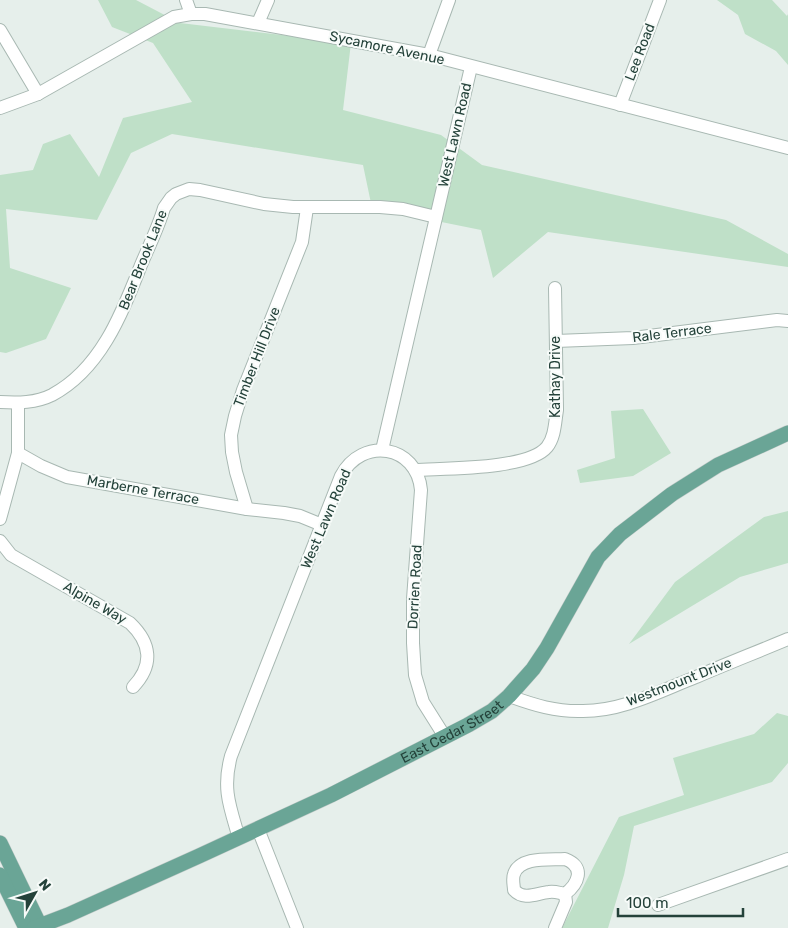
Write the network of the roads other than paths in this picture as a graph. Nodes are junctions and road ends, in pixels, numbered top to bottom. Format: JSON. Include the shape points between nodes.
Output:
{"nodes":[{"id":1,"x":186,"y":0,"type":"edge"},
{"id":2,"x":268,"y":0,"type":"edge"},
{"id":3,"x":449,"y":0,"type":"edge"},
{"id":4,"x":660,"y":0,"type":"edge"},
{"id":5,"x":191,"y":14,"type":"junction"},
{"id":6,"x":258,"y":23,"type":"junction"},
{"id":7,"x":0,"y":30,"type":"edge"},
{"id":8,"x":429,"y":55,"type":"junction"},
{"id":9,"x":471,"y":67,"type":"junction"},
{"id":10,"x":38,"y":94,"type":"junction"},
{"id":11,"x":620,"y":105,"type":"junction"},
{"id":12,"x":0,"y":108,"type":"edge"},
{"id":13,"x":788,"y":148,"type":"edge"},
{"id":14,"x":307,"y":208,"type":"junction"},
{"id":15,"x":436,"y":217,"type":"junction"},
{"id":16,"x":555,"y":288,"type":"dead end"},
{"id":17,"x":788,"y":321,"type":"edge"},
{"id":18,"x":556,"y":341,"type":"junction"},
{"id":19,"x":0,"y":402,"type":"edge"},
{"id":20,"x":18,"y":402,"type":"junction"},
{"id":21,"x":788,"y":433,"type":"edge"},
{"id":22,"x":382,"y":450,"type":"junction"},
{"id":23,"x":18,"y":453,"type":"junction"},
{"id":24,"x":415,"y":470,"type":"junction"},
{"id":25,"x":247,"y":509,"type":"junction"},
{"id":26,"x":0,"y":519,"type":"edge"},
{"id":27,"x":322,"y":525,"type":"junction"},
{"id":28,"x":0,"y":541,"type":"edge"},
{"id":29,"x":788,"y":639,"type":"edge"},
{"id":30,"x":133,"y":687,"type":"dead end"},
{"id":31,"x":509,"y":696,"type":"junction"},
{"id":32,"x":445,"y":737,"type":"junction"},
{"id":33,"x":258,"y":829,"type":"junction"},
{"id":34,"x":240,"y":838,"type":"junction"},
{"id":35,"x":0,"y":843,"type":"edge"},
{"id":36,"x":788,"y":859,"type":"edge"},
{"id":37,"x":0,"y":875,"type":"edge"},
{"id":38,"x":565,"y":894,"type":"junction"},
{"id":39,"x":658,"y":905,"type":"dead end"},
{"id":40,"x":36,"y":928,"type":"edge"},
{"id":41,"x":296,"y":928,"type":"edge"},
{"id":42,"x":555,"y":928,"type":"edge"}],
"edges":[{"from":1,"to":5,"type":"street"},
{"from":2,"to":6,"type":"street"},
{"from":3,"to":8,"type":"street"},
{"from":4,"to":11,"type":"street","name":"Lee Road"},
{"from":5,"to":6,"type":"street","name":"Sycamore Avenue"},
{"from":5,"to":10,"type":"street","name":"Sycamore Avenue","via":[[174,18]]},
{"from":6,"to":8,"type":"street","name":"Sycamore Avenue"},
{"from":7,"to":10,"type":"street"},
{"from":8,"to":9,"type":"street","name":"Sycamore Avenue"},
{"from":9,"to":11,"type":"street","name":"Sycamore Avenue"},
{"from":9,"to":15,"type":"street","name":"West Lawn Road"},
{"from":10,"to":12,"type":"street","name":"Sycamore Avenue"},
{"from":11,"to":13,"type":"street","name":"Sycamore Avenue"},
{"from":14,"to":15,"type":"street","name":"Bear Brook Lane","via":[[380,207]]},
{"from":14,"to":20,"type":"street","name":"Bear Brook Lane","via":[[264,204],[200,190],[189,189],[176,194],[164,208],[118,322],[96,356],[52,395],[37,401]]},
{"from":14,"to":25,"type":"street","name":"Timber Hill Drive","via":[[302,242],[234,416],[232,452]]},
{"from":15,"to":22,"type":"street","name":"West Lawn Road"},
{"from":16,"to":18,"type":"street","name":"Kathay Drive"},
{"from":17,"to":18,"type":"street","name":"Rale Terrace","via":[[633,338]]},
{"from":18,"to":24,"type":"street","name":"Kathay Drive","via":[[557,410],[547,447],[537,455],[504,465]]},
{"from":19,"to":20,"type":"street","name":"Bear Brook Lane"},
{"from":20,"to":23,"type":"street"},
{"from":21,"to":31,"type":"main road","name":"East Cedar Street","via":[[718,465],[672,494],[620,534],[598,557],[547,648]]},
{"from":22,"to":24,"type":"street","via":[[399,455]]},
{"from":22,"to":27,"type":"street","name":"West Lawn Road","via":[[365,453],[350,462]]},
{"from":23,"to":25,"type":"street","name":"Marberne Terrace","via":[[67,477]]},
{"from":23,"to":26,"type":"street"},
{"from":24,"to":32,"type":"street","name":"Dorrien Road","via":[[421,490],[413,599],[415,676],[423,702]]},
{"from":25,"to":27,"type":"street","name":"Marberne Terrace","via":[[284,513]]},
{"from":27,"to":34,"type":"street","name":"West Lawn Road","via":[[226,773],[228,802]]},
{"from":28,"to":30,"type":"street","name":"Alpine Way","via":[[12,555],[130,622],[139,631],[148,652],[147,664],[142,678]]},
{"from":29,"to":31,"type":"street","name":"Westmount Drive","via":[[641,700],[609,708],[558,710]]},
{"from":31,"to":32,"type":"main road","name":"East Cedar Street","via":[[492,711]]},
{"from":32,"to":33,"type":"main road","name":"East Cedar Street"},
{"from":33,"to":34,"type":"main road","name":"East Cedar Street"},
{"from":33,"to":41,"type":"street"},
{"from":34,"to":40,"type":"main road","name":"East Cedar Street"},
{"from":35,"to":40,"type":"main road"},
{"from":36,"to":39,"type":"street"},
{"from":37,"to":40,"type":"main road"},
{"from":38,"to":38,"type":"street","via":[[578,879],[578,871],[571,861],[529,862],[514,874],[514,890],[519,895]]},
{"from":38,"to":42,"type":"street","via":[[566,902]]}]}
